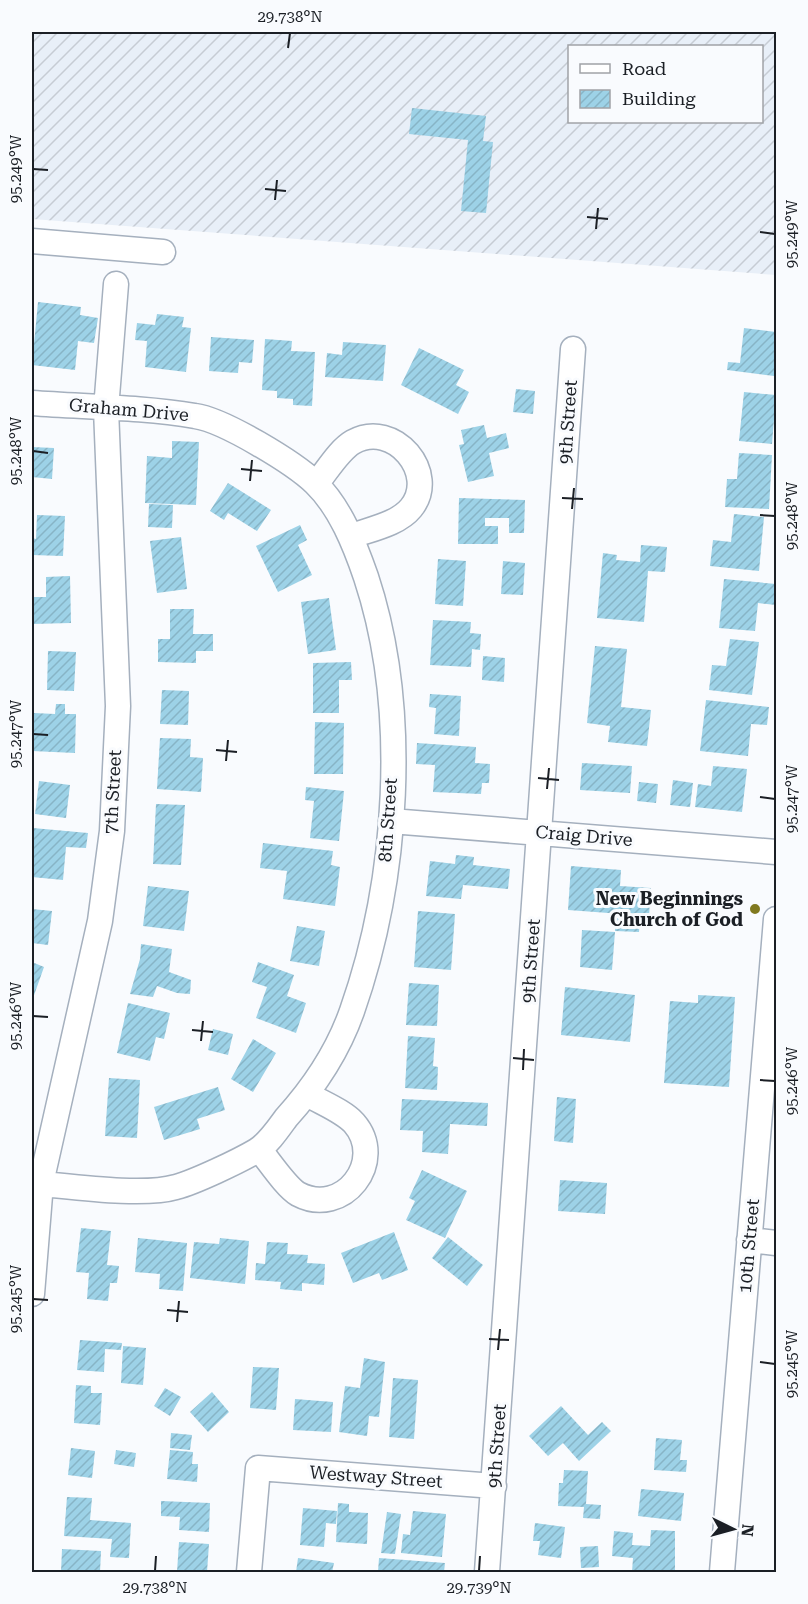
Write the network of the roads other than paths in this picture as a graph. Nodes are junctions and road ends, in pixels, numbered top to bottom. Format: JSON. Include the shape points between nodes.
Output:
{"nodes":[{"id":1,"x":32,"y":240,"type":"edge"},
{"id":2,"x":163,"y":252,"type":"dead end"},
{"id":3,"x":116,"y":284,"type":"dead end"},
{"id":4,"x":573,"y":349,"type":"dead end"},
{"id":5,"x":32,"y":403,"type":"edge"},
{"id":6,"x":106,"y":409,"type":"junction"},
{"id":7,"x":316,"y":484,"type":"junction"},
{"id":8,"x":352,"y":536,"type":"junction"},
{"id":9,"x":391,"y":821,"type":"junction"},
{"id":10,"x":540,"y":833,"type":"junction"},
{"id":11,"x":777,"y":852,"type":"edge"},
{"id":12,"x":777,"y":919,"type":"edge"},
{"id":13,"x":308,"y":1094,"type":"junction"},
{"id":14,"x":259,"y":1149,"type":"junction"},
{"id":15,"x":36,"y":1183,"type":"edge"},
{"id":16,"x":750,"y":1240,"type":"junction"},
{"id":17,"x":777,"y":1243,"type":"edge"},
{"id":18,"x":32,"y":1294,"type":"edge"},
{"id":19,"x":494,"y":1486,"type":"junction"},
{"id":20,"x":249,"y":1572,"type":"edge"},
{"id":21,"x":487,"y":1572,"type":"edge"},
{"id":22,"x":722,"y":1572,"type":"edge"}],
"edges":[{"from":1,"to":2,"type":"street"},
{"from":3,"to":6,"type":"street","name":"7th Street"},
{"from":4,"to":10,"type":"street","name":"9th Street"},
{"from":5,"to":6,"type":"street","name":"Graham Drive"},
{"from":6,"to":7,"type":"street","name":"Graham Drive","via":[[198,416],[251,438]]},
{"from":6,"to":15,"type":"street","name":"7th Street","via":[[117,683],[112,831],[100,921]]},
{"from":7,"to":8,"type":"street","name":"8th Street"},
{"from":7,"to":8,"type":"street","via":[[351,443],[367,436],[385,436],[411,457],[418,473],[418,492],[412,507],[399,518]]},
{"from":8,"to":9,"type":"street","name":"8th Street","via":[[374,600],[388,670]]},
{"from":9,"to":10,"type":"street","name":"Craig Drive"},
{"from":9,"to":13,"type":"street","name":"8th Street","via":[[382,892],[351,1014]]},
{"from":10,"to":11,"type":"street","name":"Craig Drive"},
{"from":10,"to":19,"type":"street","name":"9th Street"},
{"from":12,"to":16,"type":"street","name":"10th Street"},
{"from":13,"to":14,"type":"street","name":"8th Street"},
{"from":13,"to":14,"type":"street","via":[[353,1122],[363,1137],[366,1159],[361,1176],[349,1190],[331,1199],[312,1199],[297,1193]]},
{"from":14,"to":15,"type":"street","via":[[175,1188],[129,1190]]},
{"from":15,"to":18,"type":"street","name":"7th Street"},
{"from":16,"to":17,"type":"street"},
{"from":16,"to":22,"type":"street","name":"10th Street"},
{"from":19,"to":20,"type":"street","name":"Westway Street","via":[[258,1468]]},
{"from":19,"to":21,"type":"street","name":"9th Street"}]}
